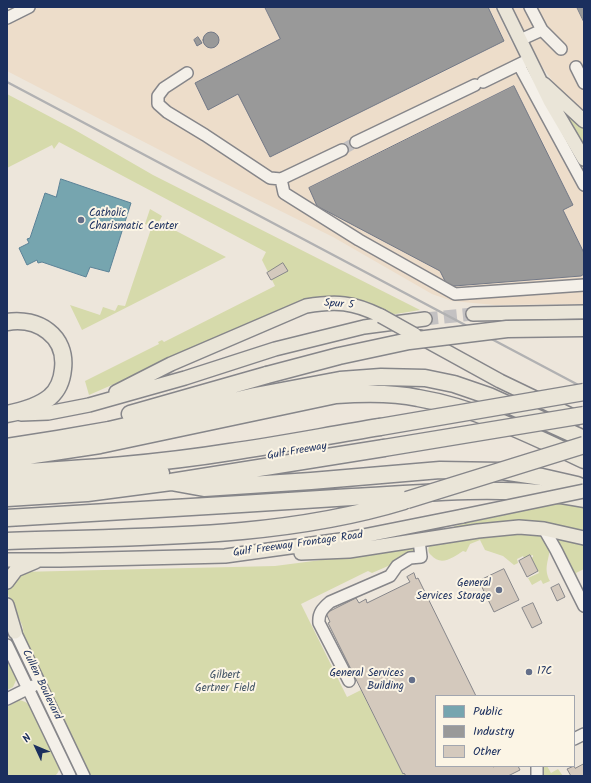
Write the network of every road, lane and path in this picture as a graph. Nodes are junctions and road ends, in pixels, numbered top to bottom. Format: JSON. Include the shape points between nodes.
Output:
{"nodes":[{"id":1,"x":29,"y":7,"type":"edge"},
{"id":2,"x":504,"y":7,"type":"edge"},
{"id":3,"x":530,"y":7,"type":"edge"},
{"id":4,"x":7,"y":18,"type":"edge"},
{"id":5,"x":542,"y":30,"type":"junction"},
{"id":6,"x":520,"y":40,"type":"junction"},
{"id":7,"x":561,"y":49,"type":"dead end"},
{"id":8,"x":524,"y":62,"type":"junction"},
{"id":9,"x":576,"y":67,"type":"dead end"},
{"id":10,"x":187,"y":73,"type":"dead end"},
{"id":11,"x":541,"y":82,"type":"junction"},
{"id":12,"x":584,"y":83,"type":"edge"},
{"id":13,"x":584,"y":121,"type":"edge"},
{"id":14,"x":356,"y":142,"type":"tunnel mouth"},
{"id":15,"x":342,"y":150,"type":"tunnel mouth"},
{"id":16,"x":584,"y":158,"type":"edge"},
{"id":17,"x":281,"y":179,"type":"junction"},
{"id":18,"x":584,"y":185,"type":"edge"},
{"id":19,"x":584,"y":285,"type":"edge"},
{"id":20,"x":584,"y":312,"type":"edge"},
{"id":21,"x":472,"y":314,"type":"tunnel mouth"},
{"id":22,"x":425,"y":319,"type":"tunnel mouth"},
{"id":23,"x":7,"y":322,"type":"edge"},
{"id":24,"x":584,"y":328,"type":"edge"},
{"id":25,"x":584,"y":392,"type":"edge"},
{"id":26,"x":584,"y":402,"type":"edge"},
{"id":27,"x":89,"y":405,"type":"junction"},
{"id":28,"x":7,"y":415,"type":"edge"},
{"id":29,"x":584,"y":415,"type":"edge"},
{"id":30,"x":584,"y":422,"type":"edge"},
{"id":31,"x":57,"y":435,"type":"junction"},
{"id":32,"x":381,"y":438,"type":"junction"},
{"id":33,"x":7,"y":439,"type":"edge"},
{"id":34,"x":584,"y":440,"type":"edge"},
{"id":35,"x":584,"y":445,"type":"edge"},
{"id":36,"x":7,"y":447,"type":"edge"},
{"id":37,"x":7,"y":459,"type":"edge"},
{"id":38,"x":584,"y":460,"type":"edge"},
{"id":39,"x":7,"y":473,"type":"edge"},
{"id":40,"x":79,"y":481,"type":"junction"},
{"id":41,"x":171,"y":482,"type":"junction"},
{"id":42,"x":7,"y":485,"type":"edge"},
{"id":43,"x":584,"y":489,"type":"edge"},
{"id":44,"x":7,"y":498,"type":"edge"},
{"id":45,"x":584,"y":499,"type":"edge"},
{"id":46,"x":7,"y":518,"type":"edge"},
{"id":47,"x":544,"y":529,"type":"junction"},
{"id":48,"x":584,"y":538,"type":"edge"},
{"id":49,"x":419,"y":540,"type":"junction"},
{"id":50,"x":7,"y":541,"type":"edge"},
{"id":51,"x":7,"y":551,"type":"edge"},
{"id":52,"x":225,"y":556,"type":"junction"},
{"id":53,"x":13,"y":560,"type":"edge"},
{"id":54,"x":42,"y":560,"type":"junction"},
{"id":55,"x":7,"y":582,"type":"edge"},
{"id":56,"x":7,"y":605,"type":"edge"},
{"id":57,"x":584,"y":606,"type":"edge"},
{"id":58,"x":7,"y":615,"type":"edge"},
{"id":59,"x":15,"y":632,"type":"junction"},
{"id":60,"x":7,"y":645,"type":"edge"},
{"id":61,"x":349,"y":681,"type":"dead end"},
{"id":62,"x":40,"y":682,"type":"junction"},
{"id":63,"x":28,"y":688,"type":"junction"},
{"id":64,"x":7,"y":699,"type":"edge"},
{"id":65,"x":584,"y":734,"type":"edge"},
{"id":66,"x":575,"y":738,"type":"edge"},
{"id":67,"x":83,"y":773,"type":"edge"},
{"id":68,"x":68,"y":776,"type":"edge"}],
"edges":[{"from":1,"to":4,"type":"street"},
{"from":2,"to":6,"type":"main road"},
{"from":3,"to":5,"type":"street"},
{"from":5,"to":6,"type":"street"},
{"from":5,"to":7,"type":"street"},
{"from":6,"to":8,"type":"main road"},
{"from":8,"to":11,"type":"main road"},
{"from":8,"to":14,"type":"street"},
{"from":8,"to":18,"type":"street"},
{"from":9,"to":12,"type":"street"},
{"from":10,"to":17,"type":"street","via":[[164,88],[158,96],[158,104],[270,178]]},
{"from":11,"to":13,"type":"main road"},
{"from":11,"to":16,"type":"main road"},
{"from":15,"to":17,"type":"street"},
{"from":17,"to":19,"type":"street","via":[[284,193],[359,240],[455,294]]},
{"from":20,"to":21,"type":"main road"},
{"from":22,"to":27,"type":"main road","via":[[364,327],[275,349]]},
{"from":23,"to":28,"type":"highway","via":[[18,320],[35,324],[52,334],[61,346],[64,360],[62,377],[50,396],[36,405]]},
{"from":24,"to":31,"type":"highway","bridge":true,"via":[[507,329],[409,340],[267,375]]},
{"from":25,"to":32,"type":"highway","name":"Gulf Freeway","bridge":true},
{"from":26,"to":32,"type":"highway","name":"Gulf Freeway"},
{"from":27,"to":28,"type":"main road"},
{"from":27,"to":30,"type":"main road","name":"Spur 5","bridge":true,"via":[[172,364],[306,306],[328,302],[364,308],[500,381]]},
{"from":29,"to":32,"type":"highway","name":"Gulf Freeway","bridge":true},
{"from":31,"to":33,"type":"highway"},
{"from":31,"to":34,"type":"highway","via":[[109,430],[255,396],[340,380],[381,377],[425,378],[454,384],[489,396]]},
{"from":31,"to":36,"type":"highway"},
{"from":32,"to":40,"type":"highway","name":"Gulf Freeway","via":[[230,453]]},
{"from":32,"to":41,"type":"highway","name":"Gulf Freeway"},
{"from":35,"to":50,"type":"highway","bridge":true,"via":[[390,505],[283,527],[174,536]]},
{"from":37,"to":38,"type":"highway","via":[[72,450],[336,395],[374,393],[418,397],[464,409],[517,428]]},
{"from":39,"to":40,"type":"highway","name":"Gulf Freeway"},
{"from":40,"to":41,"type":"highway","name":"Gulf Freeway"},
{"from":40,"to":42,"type":"highway","name":"Gulf Freeway"},
{"from":40,"to":44,"type":"highway","name":"Gulf Freeway"},
{"from":41,"to":43,"type":"highway","via":[[204,488],[311,482],[440,470],[502,471],[542,477]]},
{"from":43,"to":52,"type":"main road","name":"Gulf Freeway Frontage Road","bridge":true,"via":[[348,539]]},
{"from":45,"to":46,"type":"highway","via":[[533,492],[482,491]]},
{"from":47,"to":48,"type":"main road"},
{"from":47,"to":49,"type":"main road","via":[[519,527],[478,530]]},
{"from":47,"to":57,"type":"street"},
{"from":49,"to":52,"type":"main road","via":[[349,551]]},
{"from":49,"to":61,"type":"street","via":[[421,557],[410,558],[397,566],[390,576],[330,602],[320,613],[319,623]]},
{"from":51,"to":53,"type":"main road"},
{"from":52,"to":54,"type":"main road","name":"Gulf Freeway Frontage Road"},
{"from":53,"to":54,"type":"main road","name":"Gulf Freeway Frontage Road"},
{"from":54,"to":55,"type":"main road","via":[[16,570]]},
{"from":56,"to":59,"type":"main road"},
{"from":58,"to":59,"type":"street","name":"Cullen Boulevard"},
{"from":59,"to":62,"type":"street","name":"Cullen Boulevard"},
{"from":60,"to":63,"type":"street","name":"Cullen Boulevard"},
{"from":62,"to":63,"type":"street"},
{"from":62,"to":67,"type":"street","name":"Cullen Boulevard"},
{"from":63,"to":64,"type":"street"},
{"from":63,"to":68,"type":"street","name":"Cullen Boulevard"},
{"from":65,"to":66,"type":"street"},
{"from":67,"to":68,"type":"street"}]}
